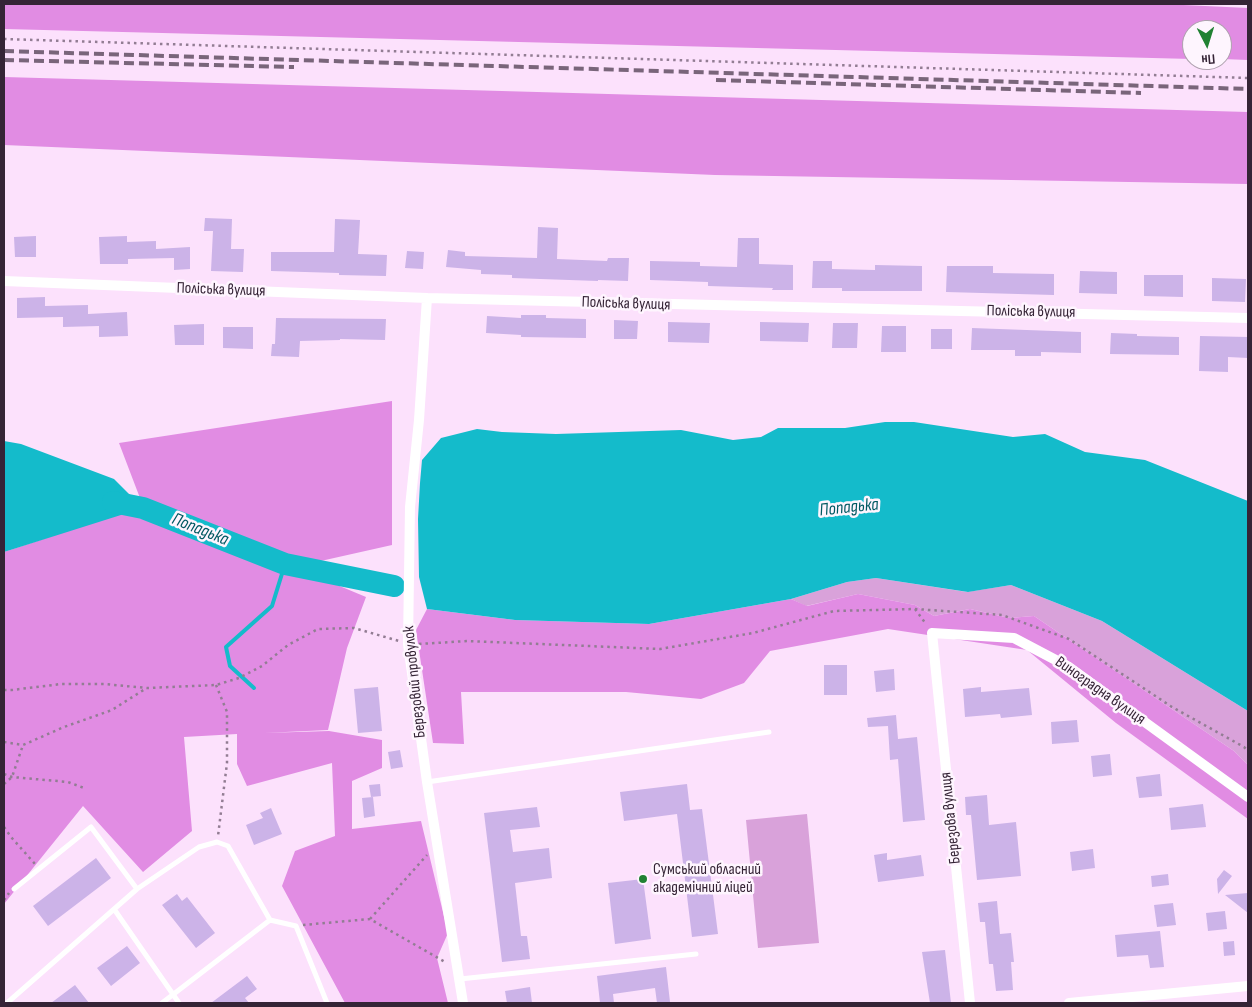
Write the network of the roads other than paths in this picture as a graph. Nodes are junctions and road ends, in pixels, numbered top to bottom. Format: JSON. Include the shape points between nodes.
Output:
{"nodes":[{"id":1,"x":4,"y":281,"type":"edge"},
{"id":2,"x":426,"y":298,"type":"junction"},
{"id":3,"x":1248,"y":318,"type":"edge"},
{"id":4,"x":932,"y":634,"type":"joint"},
{"id":5,"x":768,"y":732,"type":"dead end"},
{"id":6,"x":427,"y":782,"type":"junction"},
{"id":7,"x":1248,"y":798,"type":"edge"},
{"id":8,"x":14,"y":888,"type":"dead end"},
{"id":9,"x":137,"y":889,"type":"junction"},
{"id":10,"x":114,"y":909,"type":"junction"},
{"id":11,"x":270,"y":920,"type":"junction"},
{"id":12,"x":696,"y":954,"type":"dead end"},
{"id":13,"x":459,"y":974,"type":"junction"},
{"id":14,"x":1248,"y":986,"type":"edge"},
{"id":15,"x":172,"y":995,"type":"junction"},
{"id":16,"x":7,"y":1003,"type":"edge"},
{"id":17,"x":162,"y":1003,"type":"edge"},
{"id":18,"x":179,"y":1003,"type":"edge"},
{"id":19,"x":327,"y":1003,"type":"edge"},
{"id":20,"x":463,"y":1003,"type":"edge"},
{"id":21,"x":970,"y":1003,"type":"edge"},
{"id":22,"x":1068,"y":1003,"type":"edge"}],
"edges":[{"from":1,"to":2,"type":"street","name":"Поліська вулиця"},
{"from":2,"to":3,"type":"street","name":"Поліська вулиця"},
{"from":2,"to":6,"type":"street","name":"Березовий провулок","via":[[410,507],[408,644]]},
{"from":4,"to":7,"type":"street","name":"Виноградна вулиця","via":[[1014,638],[1022,642],[1069,667]]},
{"from":4,"to":21,"type":"street","name":"Березова вулиця"},
{"from":5,"to":6,"type":"lane"},
{"from":6,"to":13,"type":"street","name":"Березовий провулок"},
{"from":8,"to":9,"type":"lane","via":[[91,827]]},
{"from":9,"to":10,"type":"lane"},
{"from":9,"to":11,"type":"lane","via":[[199,847],[217,842],[228,846]]},
{"from":10,"to":15,"type":"lane"},
{"from":10,"to":16,"type":"lane"},
{"from":11,"to":15,"type":"lane"},
{"from":11,"to":19,"type":"lane","via":[[296,926]]},
{"from":12,"to":13,"type":"lane"},
{"from":13,"to":20,"type":"street","name":"Березовий провулок"},
{"from":14,"to":22,"type":"street"},
{"from":15,"to":17,"type":"lane"},
{"from":15,"to":18,"type":"lane"}]}
